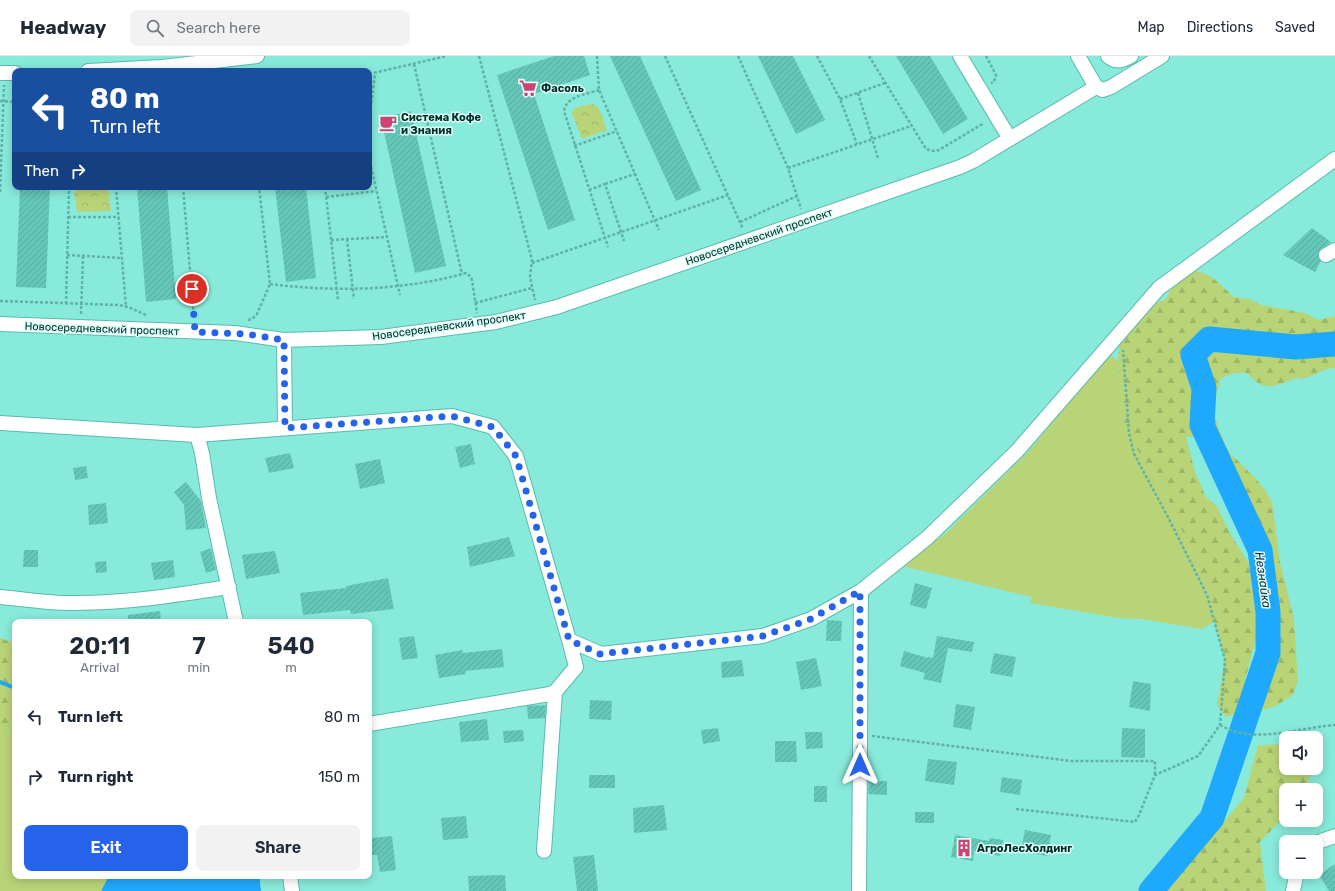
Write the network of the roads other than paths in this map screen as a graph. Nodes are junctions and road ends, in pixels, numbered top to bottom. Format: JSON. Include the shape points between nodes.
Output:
{"nodes":[{"id":1,"x":257,"y":56,"type":"edge"},
{"id":2,"x":960,"y":56,"type":"edge"},
{"id":3,"x":1078,"y":56,"type":"edge"},
{"id":4,"x":1108,"y":56,"type":"edge"},
{"id":5,"x":1131,"y":56,"type":"edge"},
{"id":6,"x":1162,"y":56,"type":"edge"},
{"id":7,"x":222,"y":58,"type":"edge"},
{"id":8,"x":144,"y":68,"type":"edge"},
{"id":9,"x":12,"y":72,"type":"edge"},
{"id":10,"x":0,"y":73,"type":"edge"},
{"id":11,"x":1096,"y":86,"type":"junction"},
{"id":12,"x":1010,"y":139,"type":"junction"},
{"id":13,"x":1335,"y":159,"type":"edge"},
{"id":14,"x":0,"y":324,"type":"edge"},
{"id":15,"x":284,"y":340,"type":"junction"},
{"id":16,"x":0,"y":423,"type":"edge"},
{"id":17,"x":285,"y":428,"type":"junction"},
{"id":18,"x":197,"y":435,"type":"junction"},
{"id":19,"x":229,"y":586,"type":"junction"},
{"id":20,"x":860,"y":591,"type":"junction"},
{"id":21,"x":0,"y":597,"type":"edge"},
{"id":22,"x":235,"y":619,"type":"edge"},
{"id":23,"x":569,"y":640,"type":"junction"},
{"id":24,"x":554,"y":692,"type":"junction"},
{"id":25,"x":372,"y":723,"type":"edge"},
{"id":26,"x":1335,"y":836,"type":"edge"},
{"id":27,"x":1323,"y":840,"type":"edge"},
{"id":28,"x":544,"y":851,"type":"dead end"},
{"id":29,"x":290,"y":879,"type":"edge"},
{"id":30,"x":1296,"y":879,"type":"edge"},
{"id":31,"x":292,"y":891,"type":"edge"},
{"id":32,"x":859,"y":891,"type":"edge"},
{"id":33,"x":1293,"y":891,"type":"edge"}],
"edges":[{"from":1,"to":7,"type":"street"},
{"from":2,"to":12,"type":"street"},
{"from":3,"to":11,"type":"street"},
{"from":4,"to":5,"type":"street","via":[[1117,61]]},
{"from":6,"to":11,"type":"street","via":[[1106,89]]},
{"from":7,"to":8,"type":"street"},
{"from":9,"to":10,"type":"street"},
{"from":11,"to":12,"type":"street","name":"Новосередневский проспект"},
{"from":12,"to":15,"type":"street","name":"Новосередневский проспект","via":[[950,171],[564,305],[478,324],[381,337]]},
{"from":13,"to":20,"type":"street","via":[[1159,288],[1017,451],[927,538]]},
{"from":14,"to":15,"type":"street","name":"Новосередневский проспект","via":[[247,334]]},
{"from":15,"to":17,"type":"street"},
{"from":16,"to":18,"type":"street"},
{"from":17,"to":18,"type":"street"},
{"from":17,"to":23,"type":"street","via":[[452,416],[493,427],[516,456]]},
{"from":18,"to":19,"type":"street"},
{"from":19,"to":21,"type":"street","via":[[167,597],[108,602],[75,603]]},
{"from":19,"to":22,"type":"street"},
{"from":20,"to":23,"type":"street","via":[[811,619],[763,636],[600,654]]},
{"from":20,"to":32,"type":"street"},
{"from":23,"to":24,"type":"street","via":[[576,667]]},
{"from":24,"to":25,"type":"street"},
{"from":24,"to":28,"type":"street"},
{"from":26,"to":27,"type":"street"},
{"from":29,"to":31,"type":"street"},
{"from":30,"to":33,"type":"street"}]}
